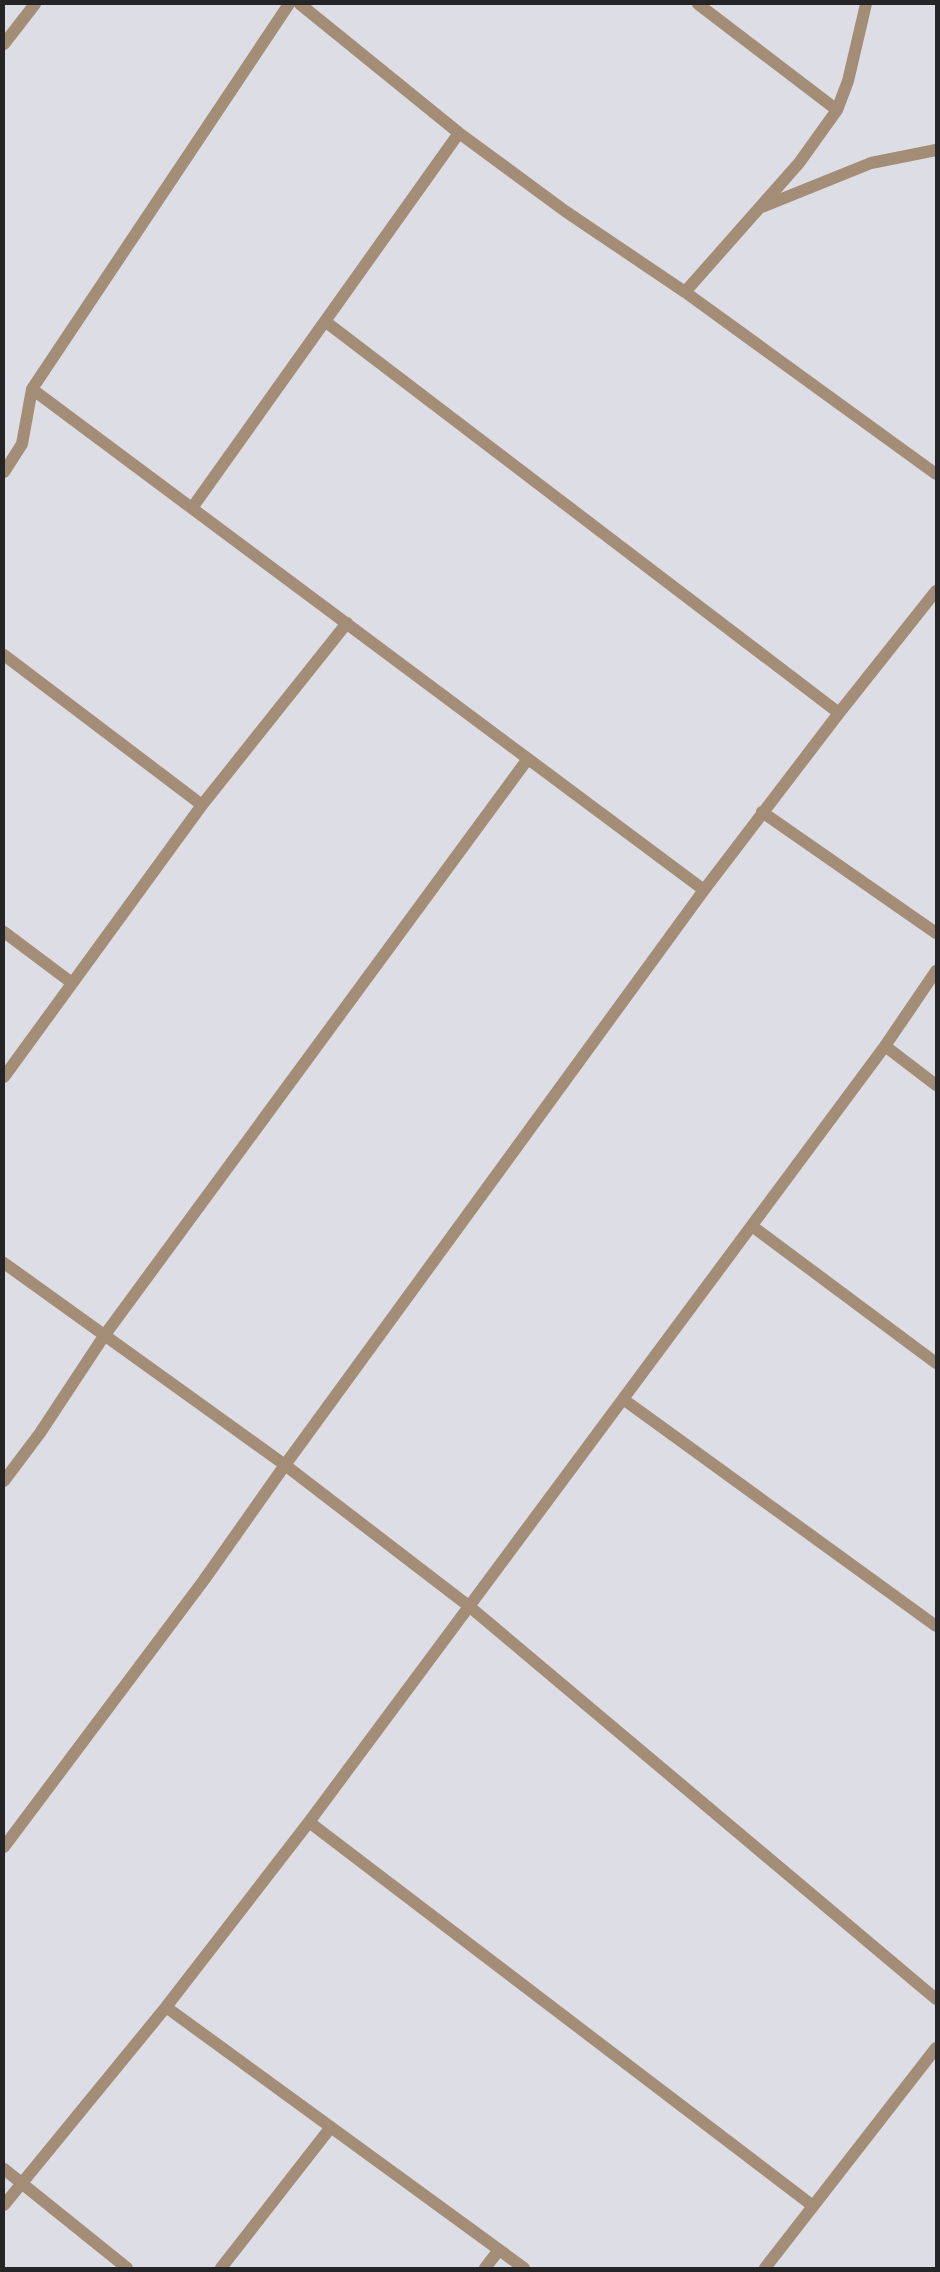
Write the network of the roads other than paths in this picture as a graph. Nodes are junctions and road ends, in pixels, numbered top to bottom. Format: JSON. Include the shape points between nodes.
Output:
{"nodes":[{"id":1,"x":34,"y":4,"type":"edge"},
{"id":2,"x":289,"y":4,"type":"edge"},
{"id":3,"x":300,"y":4,"type":"edge"},
{"id":4,"x":698,"y":4,"type":"edge"},
{"id":5,"x":866,"y":4,"type":"edge"},
{"id":6,"x":4,"y":44,"type":"edge"},
{"id":7,"x":837,"y":110,"type":"junction"},
{"id":8,"x":460,"y":133,"type":"junction"},
{"id":9,"x":936,"y":150,"type":"edge"},
{"id":10,"x":760,"y":208,"type":"junction"},
{"id":11,"x":684,"y":292,"type":"junction"},
{"id":12,"x":326,"y":322,"type":"junction"},
{"id":13,"x":32,"y":389,"type":"junction"},
{"id":14,"x":4,"y":472,"type":"edge"},
{"id":15,"x":936,"y":474,"type":"edge"},
{"id":16,"x":192,"y":508,"type":"junction"},
{"id":17,"x":936,"y":591,"type":"edge"},
{"id":18,"x":347,"y":623,"type":"junction"},
{"id":19,"x":4,"y":655,"type":"edge"},
{"id":20,"x":839,"y":713,"type":"junction"},
{"id":21,"x":526,"y":760,"type":"junction"},
{"id":22,"x":202,"y":805,"type":"junction"},
{"id":23,"x":762,"y":812,"type":"junction"},
{"id":24,"x":704,"y":890,"type":"junction"},
{"id":25,"x":4,"y":932,"type":"edge"},
{"id":26,"x":936,"y":933,"type":"edge"},
{"id":27,"x":936,"y":971,"type":"edge"},
{"id":28,"x":72,"y":984,"type":"junction"},
{"id":29,"x":885,"y":1046,"type":"junction"},
{"id":30,"x":4,"y":1077,"type":"edge"},
{"id":31,"x":936,"y":1085,"type":"edge"},
{"id":32,"x":752,"y":1226,"type":"junction"},
{"id":33,"x":4,"y":1263,"type":"edge"},
{"id":34,"x":104,"y":1336,"type":"junction"},
{"id":35,"x":936,"y":1363,"type":"edge"},
{"id":36,"x":624,"y":1400,"type":"junction"},
{"id":37,"x":285,"y":1465,"type":"junction"},
{"id":38,"x":4,"y":1481,"type":"edge"},
{"id":39,"x":470,"y":1606,"type":"junction"},
{"id":40,"x":936,"y":1626,"type":"edge"},
{"id":41,"x":309,"y":1822,"type":"junction"},
{"id":42,"x":4,"y":1848,"type":"edge"},
{"id":43,"x":936,"y":1999,"type":"edge"},
{"id":44,"x":166,"y":2006,"type":"junction"},
{"id":45,"x":936,"y":2048,"type":"edge"},
{"id":46,"x":331,"y":2127,"type":"junction"},
{"id":47,"x":4,"y":2169,"type":"edge"},
{"id":48,"x":21,"y":2182,"type":"junction"},
{"id":49,"x":4,"y":2205,"type":"edge"},
{"id":50,"x":813,"y":2206,"type":"junction"},
{"id":51,"x":499,"y":2250,"type":"junction"},
{"id":52,"x":127,"y":2268,"type":"edge"},
{"id":53,"x":221,"y":2268,"type":"edge"},
{"id":54,"x":485,"y":2268,"type":"edge"},
{"id":55,"x":524,"y":2268,"type":"edge"},
{"id":56,"x":765,"y":2268,"type":"edge"}],
"edges":[{"from":1,"to":6,"type":"street"},
{"from":2,"to":13,"type":"street"},
{"from":3,"to":8,"type":"street"},
{"from":4,"to":7,"type":"street"},
{"from":5,"to":7,"type":"street","via":[[848,81]]},
{"from":7,"to":10,"type":"street"},
{"from":8,"to":11,"type":"street","via":[[565,211]]},
{"from":8,"to":12,"type":"street"},
{"from":9,"to":10,"type":"street","via":[[871,163]]},
{"from":10,"to":11,"type":"street"},
{"from":11,"to":15,"type":"street"},
{"from":12,"to":16,"type":"street"},
{"from":12,"to":20,"type":"street"},
{"from":13,"to":14,"type":"street","via":[[22,444]]},
{"from":13,"to":16,"type":"street"},
{"from":16,"to":18,"type":"street"},
{"from":17,"to":20,"type":"street"},
{"from":18,"to":21,"type":"street"},
{"from":18,"to":22,"type":"street"},
{"from":19,"to":22,"type":"street"},
{"from":20,"to":23,"type":"street"},
{"from":21,"to":24,"type":"street"},
{"from":21,"to":34,"type":"street"},
{"from":22,"to":28,"type":"street"},
{"from":23,"to":24,"type":"street"},
{"from":23,"to":26,"type":"street"},
{"from":24,"to":37,"type":"street"},
{"from":25,"to":28,"type":"street"},
{"from":27,"to":29,"type":"street"},
{"from":28,"to":30,"type":"street"},
{"from":29,"to":31,"type":"street"},
{"from":29,"to":32,"type":"street"},
{"from":32,"to":35,"type":"street"},
{"from":32,"to":36,"type":"street"},
{"from":33,"to":34,"type":"street"},
{"from":34,"to":37,"type":"street"},
{"from":34,"to":38,"type":"street"},
{"from":36,"to":39,"type":"street"},
{"from":36,"to":40,"type":"street"},
{"from":37,"to":39,"type":"street"},
{"from":37,"to":42,"type":"street","via":[[204,1580]]},
{"from":39,"to":41,"type":"street"},
{"from":39,"to":43,"type":"street"},
{"from":41,"to":44,"type":"street"},
{"from":41,"to":50,"type":"street"},
{"from":44,"to":46,"type":"street"},
{"from":44,"to":48,"type":"street"},
{"from":45,"to":50,"type":"street"},
{"from":46,"to":51,"type":"street"},
{"from":46,"to":53,"type":"street"},
{"from":47,"to":48,"type":"street"},
{"from":48,"to":49,"type":"street"},
{"from":48,"to":52,"type":"street"},
{"from":50,"to":56,"type":"street"},
{"from":51,"to":54,"type":"street"},
{"from":51,"to":55,"type":"street"}]}
